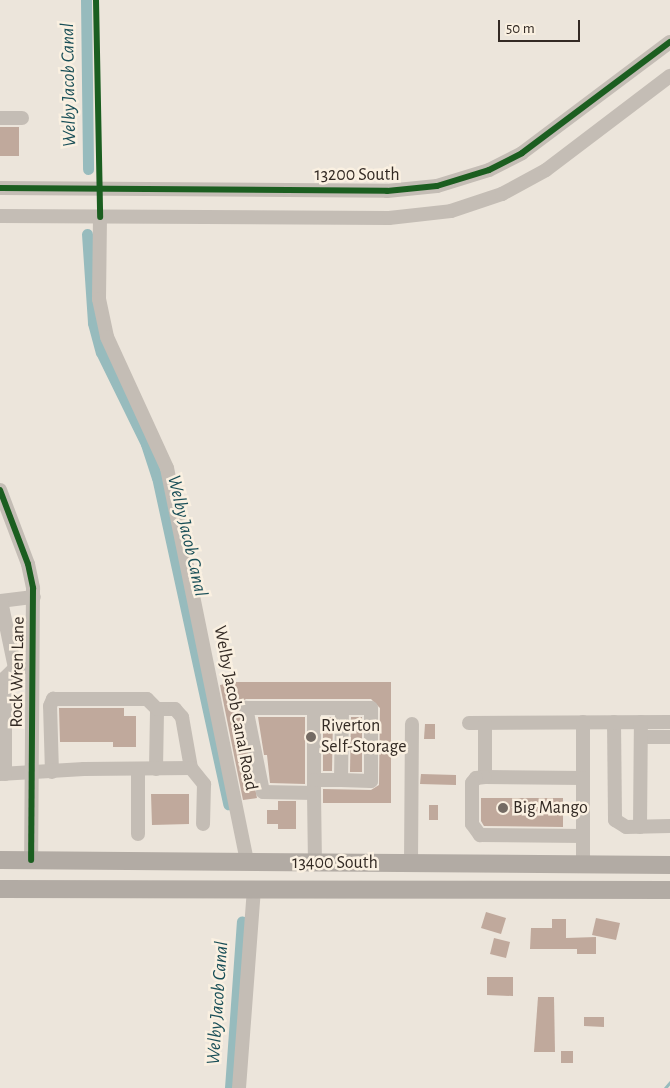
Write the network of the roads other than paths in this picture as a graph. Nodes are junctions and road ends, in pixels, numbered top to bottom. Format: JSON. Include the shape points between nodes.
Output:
{"nodes":[{"id":1,"x":670,"y":42,"type":"edge"},
{"id":2,"x":670,"y":76,"type":"edge"},
{"id":3,"x":0,"y":118,"type":"edge"},
{"id":4,"x":22,"y":118,"type":"dead end"},
{"id":5,"x":0,"y":188,"type":"edge"},
{"id":6,"x":0,"y":216,"type":"edge"},
{"id":7,"x":100,"y":217,"type":"junction"},
{"id":8,"x":0,"y":490,"type":"edge"},
{"id":9,"x":34,"y":597,"type":"junction"},
{"id":10,"x":0,"y":601,"type":"edge"},
{"id":11,"x":15,"y":668,"type":"junction"},
{"id":12,"x":33,"y":668,"type":"junction"},
{"id":13,"x":314,"y":708,"type":"junction"},
{"id":14,"x":342,"y":708,"type":"junction"},
{"id":15,"x":157,"y":709,"type":"junction"},
{"id":16,"x":583,"y":722,"type":"junction"},
{"id":17,"x":614,"y":722,"type":"junction"},
{"id":18,"x":641,"y":722,"type":"junction"},
{"id":19,"x":670,"y":722,"type":"edge"},
{"id":20,"x":469,"y":723,"type":"dead end"},
{"id":21,"x":485,"y":723,"type":"junction"},
{"id":22,"x":412,"y":724,"type":"dead end"},
{"id":23,"x":641,"y":737,"type":"junction"},
{"id":24,"x":670,"y":737,"type":"edge"},
{"id":25,"x":156,"y":768,"type":"junction"},
{"id":26,"x":192,"y":768,"type":"junction"},
{"id":27,"x":138,"y":769,"type":"junction"},
{"id":28,"x":52,"y":772,"type":"junction"},
{"id":29,"x":2,"y":774,"type":"edge"},
{"id":30,"x":32,"y":774,"type":"junction"},
{"id":31,"x":485,"y":777,"type":"junction"},
{"id":32,"x":583,"y":778,"type":"junction"},
{"id":33,"x":341,"y":780,"type":"junction"},
{"id":34,"x":314,"y":787,"type":"junction"},
{"id":35,"x":204,"y":824,"type":"dead end"},
{"id":36,"x":670,"y":826,"type":"edge"},
{"id":37,"x":640,"y":827,"type":"junction"},
{"id":38,"x":138,"y":834,"type":"dead end"},
{"id":39,"x":583,"y":836,"type":"junction"},
{"id":40,"x":0,"y":860,"type":"edge"},
{"id":41,"x":31,"y":860,"type":"junction"},
{"id":42,"x":247,"y":862,"type":"junction"},
{"id":43,"x":315,"y":863,"type":"junction"},
{"id":44,"x":411,"y":863,"type":"junction"},
{"id":45,"x":583,"y":864,"type":"junction"},
{"id":46,"x":670,"y":865,"type":"edge"},
{"id":47,"x":0,"y":889,"type":"edge"},
{"id":48,"x":254,"y":889,"type":"junction"},
{"id":49,"x":670,"y":890,"type":"edge"},
{"id":50,"x":239,"y":1088,"type":"edge"}],
"edges":[{"from":1,"to":5,"type":"street","name":"13200 South","via":[[522,153],[488,170],[437,186],[387,191]]},
{"from":2,"to":7,"type":"street","via":[[546,170],[502,194],[451,211],[389,218]]},
{"from":3,"to":4,"type":"street"},
{"from":6,"to":7,"type":"street"},
{"from":7,"to":42,"type":"street","name":"Welby Jacob Canal Road","via":[[99,300],[107,336],[166,468]]},
{"from":8,"to":9,"type":"street","name":"Rock Wren Lane","via":[[31,571]]},
{"from":9,"to":10,"type":"street"},
{"from":9,"to":12,"type":"street","name":"Rock Wren Lane"},
{"from":10,"to":11,"type":"street"},
{"from":11,"to":12,"type":"street"},
{"from":11,"to":29,"type":"street","via":[[5,678]]},
{"from":12,"to":30,"type":"street","name":"Rock Wren Lane"},
{"from":13,"to":14,"type":"street"},
{"from":13,"to":34,"type":"street"},
{"from":13,"to":34,"type":"street","via":[[246,708],[263,792]]},
{"from":14,"to":33,"type":"street"},
{"from":14,"to":33,"type":"street","via":[[371,708],[371,753],[370,781]]},
{"from":15,"to":25,"type":"street"},
{"from":15,"to":26,"type":"street","via":[[174,710],[182,717]]},
{"from":15,"to":28,"type":"street","via":[[148,699],[53,699],[50,706]]},
{"from":16,"to":17,"type":"street"},
{"from":16,"to":21,"type":"street"},
{"from":16,"to":32,"type":"street"},
{"from":17,"to":18,"type":"street"},
{"from":17,"to":37,"type":"street","via":[[615,820],[621,826]]},
{"from":18,"to":19,"type":"street"},
{"from":18,"to":23,"type":"street"},
{"from":20,"to":21,"type":"street"},
{"from":21,"to":31,"type":"street"},
{"from":22,"to":44,"type":"street"},
{"from":23,"to":24,"type":"street"},
{"from":23,"to":37,"type":"street"},
{"from":25,"to":26,"type":"street"},
{"from":25,"to":27,"type":"street"},
{"from":26,"to":35,"type":"street","via":[[204,784]]},
{"from":27,"to":28,"type":"street"},
{"from":27,"to":38,"type":"street"},
{"from":28,"to":30,"type":"street"},
{"from":29,"to":30,"type":"street"},
{"from":30,"to":41,"type":"street","name":"Rock Wren Lane"},
{"from":31,"to":32,"type":"street"},
{"from":31,"to":39,"type":"street","via":[[476,778],[472,783],[472,824],[480,835]]},
{"from":32,"to":39,"type":"street"},
{"from":33,"to":34,"type":"street"},
{"from":34,"to":43,"type":"street"},
{"from":36,"to":37,"type":"street"},
{"from":39,"to":45,"type":"street"},
{"from":40,"to":41,"type":"main road","name":"13400 South"},
{"from":41,"to":42,"type":"main road","name":"13400 South"},
{"from":42,"to":43,"type":"main road","name":"13400 South"},
{"from":43,"to":44,"type":"main road","name":"13400 South"},
{"from":44,"to":45,"type":"main road","name":"13400 South"},
{"from":45,"to":46,"type":"main road","name":"13400 South"},
{"from":47,"to":48,"type":"main road","name":"13400 South"},
{"from":48,"to":49,"type":"main road","name":"13400 South"},
{"from":48,"to":50,"type":"street","via":[[255,911]]}]}
